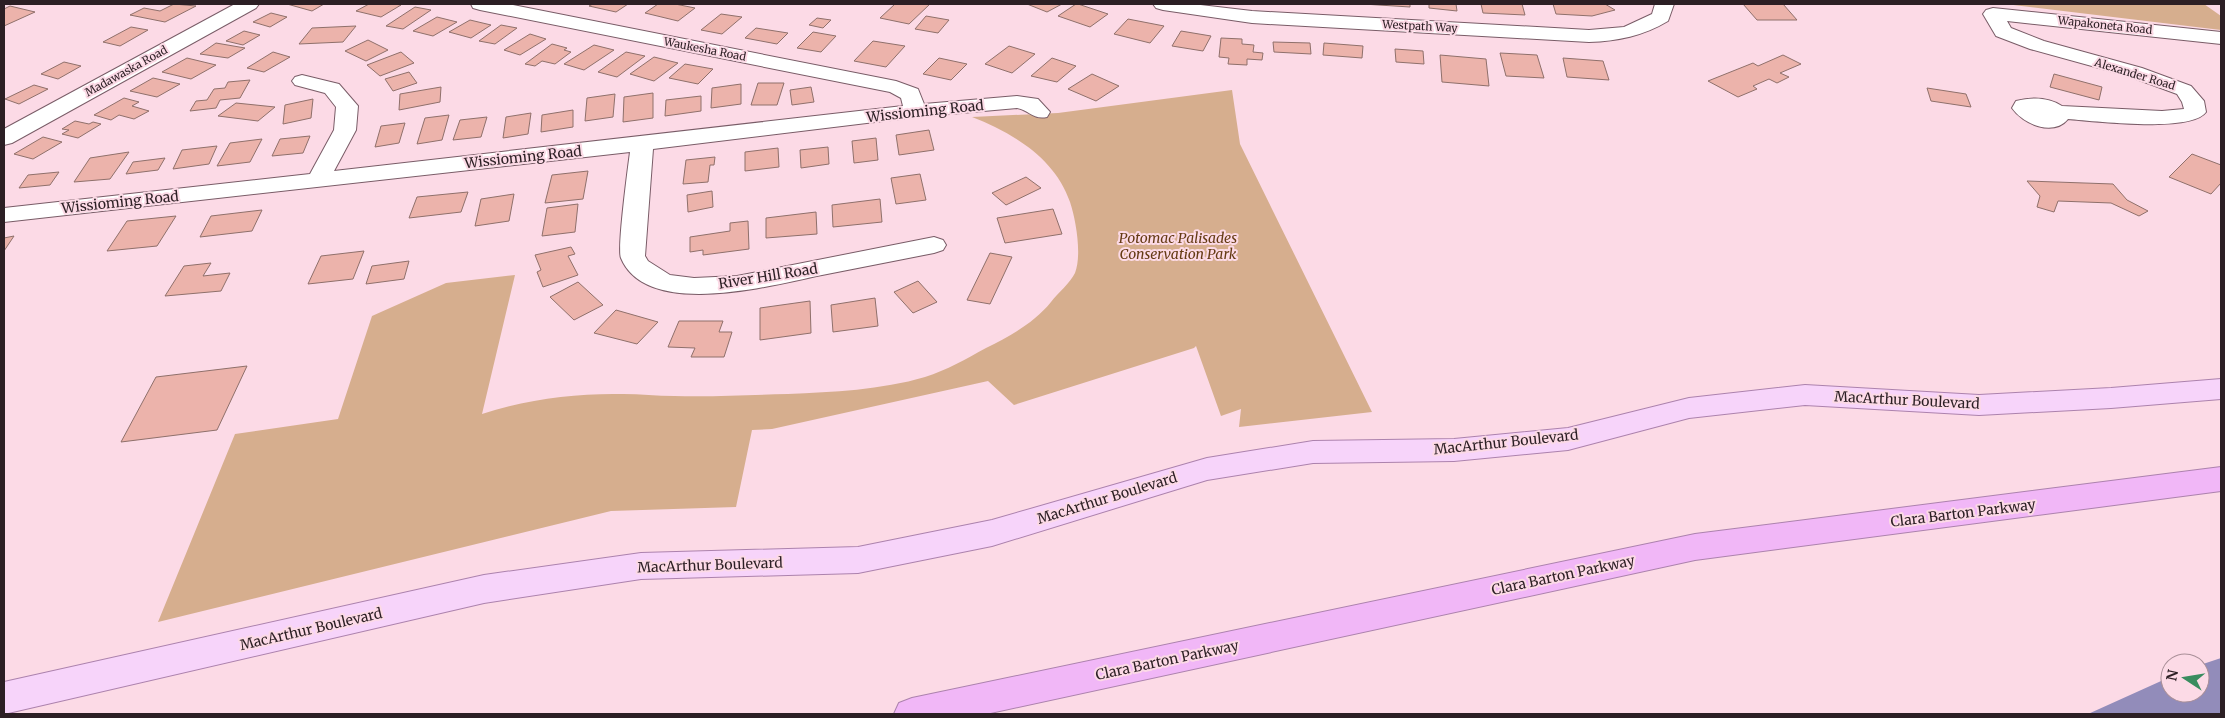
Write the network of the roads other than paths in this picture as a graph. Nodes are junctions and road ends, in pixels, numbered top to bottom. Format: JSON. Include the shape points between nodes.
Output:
{"nodes":[{"id":1,"x":249,"y":4,"type":"edge"},
{"id":2,"x":480,"y":4,"type":"edge"},
{"id":3,"x":1163,"y":4,"type":"edge"},
{"id":4,"x":1664,"y":4,"type":"edge"},
{"id":5,"x":1994,"y":18,"type":"joint"},
{"id":6,"x":2221,"y":38,"type":"edge"},
{"id":7,"x":302,"y":81,"type":"dead end"},
{"id":8,"x":916,"y":111,"type":"junction"},
{"id":9,"x":1039,"y":112,"type":"dead end"},
{"id":10,"x":2057,"y":112,"type":"dead end"},
{"id":11,"x":4,"y":138,"type":"edge"},
{"id":12,"x":642,"y":144,"type":"junction"},
{"id":13,"x":318,"y":180,"type":"junction"},
{"id":14,"x":4,"y":215,"type":"edge"},
{"id":15,"x":934,"y":245,"type":"dead end"},
{"id":16,"x":2221,"y":389,"type":"edge"},
{"id":17,"x":2221,"y":479,"type":"edge"},
{"id":18,"x":4,"y":698,"type":"edge"},
{"id":19,"x":912,"y":714,"type":"edge"}],
"edges":[{"from":1,"to":11,"type":"street","name":"Madawaska Road"},
{"from":2,"to":8,"type":"street","name":"Waukesha Road","via":[[896,87],[910,94]]},
{"from":3,"to":4,"type":"street","name":"Westpath Way","via":[[1252,17],[1589,36],[1641,30],[1661,17]]},
{"from":5,"to":6,"type":"street","name":"Wapakoneta Road","via":[[1993,14],[2020,16]]},
{"from":5,"to":10,"type":"street","name":"Alexander Road","via":[[2003,32],[2037,45],[2135,72],[2184,90],[2193,101],[2195,112],[2183,117],[2162,118]]},
{"from":7,"to":13,"type":"street","via":[[332,88],[347,106],[345,130]]},
{"from":8,"to":9,"type":"street","name":"Wissioming Road","via":[[1017,102],[1030,104]]},
{"from":8,"to":12,"type":"street","name":"Wissioming Road"},
{"from":12,"to":13,"type":"street","name":"Wissioming Road"},
{"from":12,"to":15,"type":"street","name":"River Hill Road","via":[[632,256],[639,267],[664,282],[694,286],[738,284]]},
{"from":13,"to":14,"type":"street","name":"Wissioming Road"},
{"from":16,"to":18,"type":"main road","name":"MacArthur Boulevard","via":[[1979,405],[1805,395],[1689,408],[1568,439],[1454,450],[1313,452],[1206,469],[992,533],[858,560],[641,566],[484,589]]},
{"from":17,"to":19,"type":"highway","name":"Clara Barton Parkway","via":[[1695,547]]}]}
